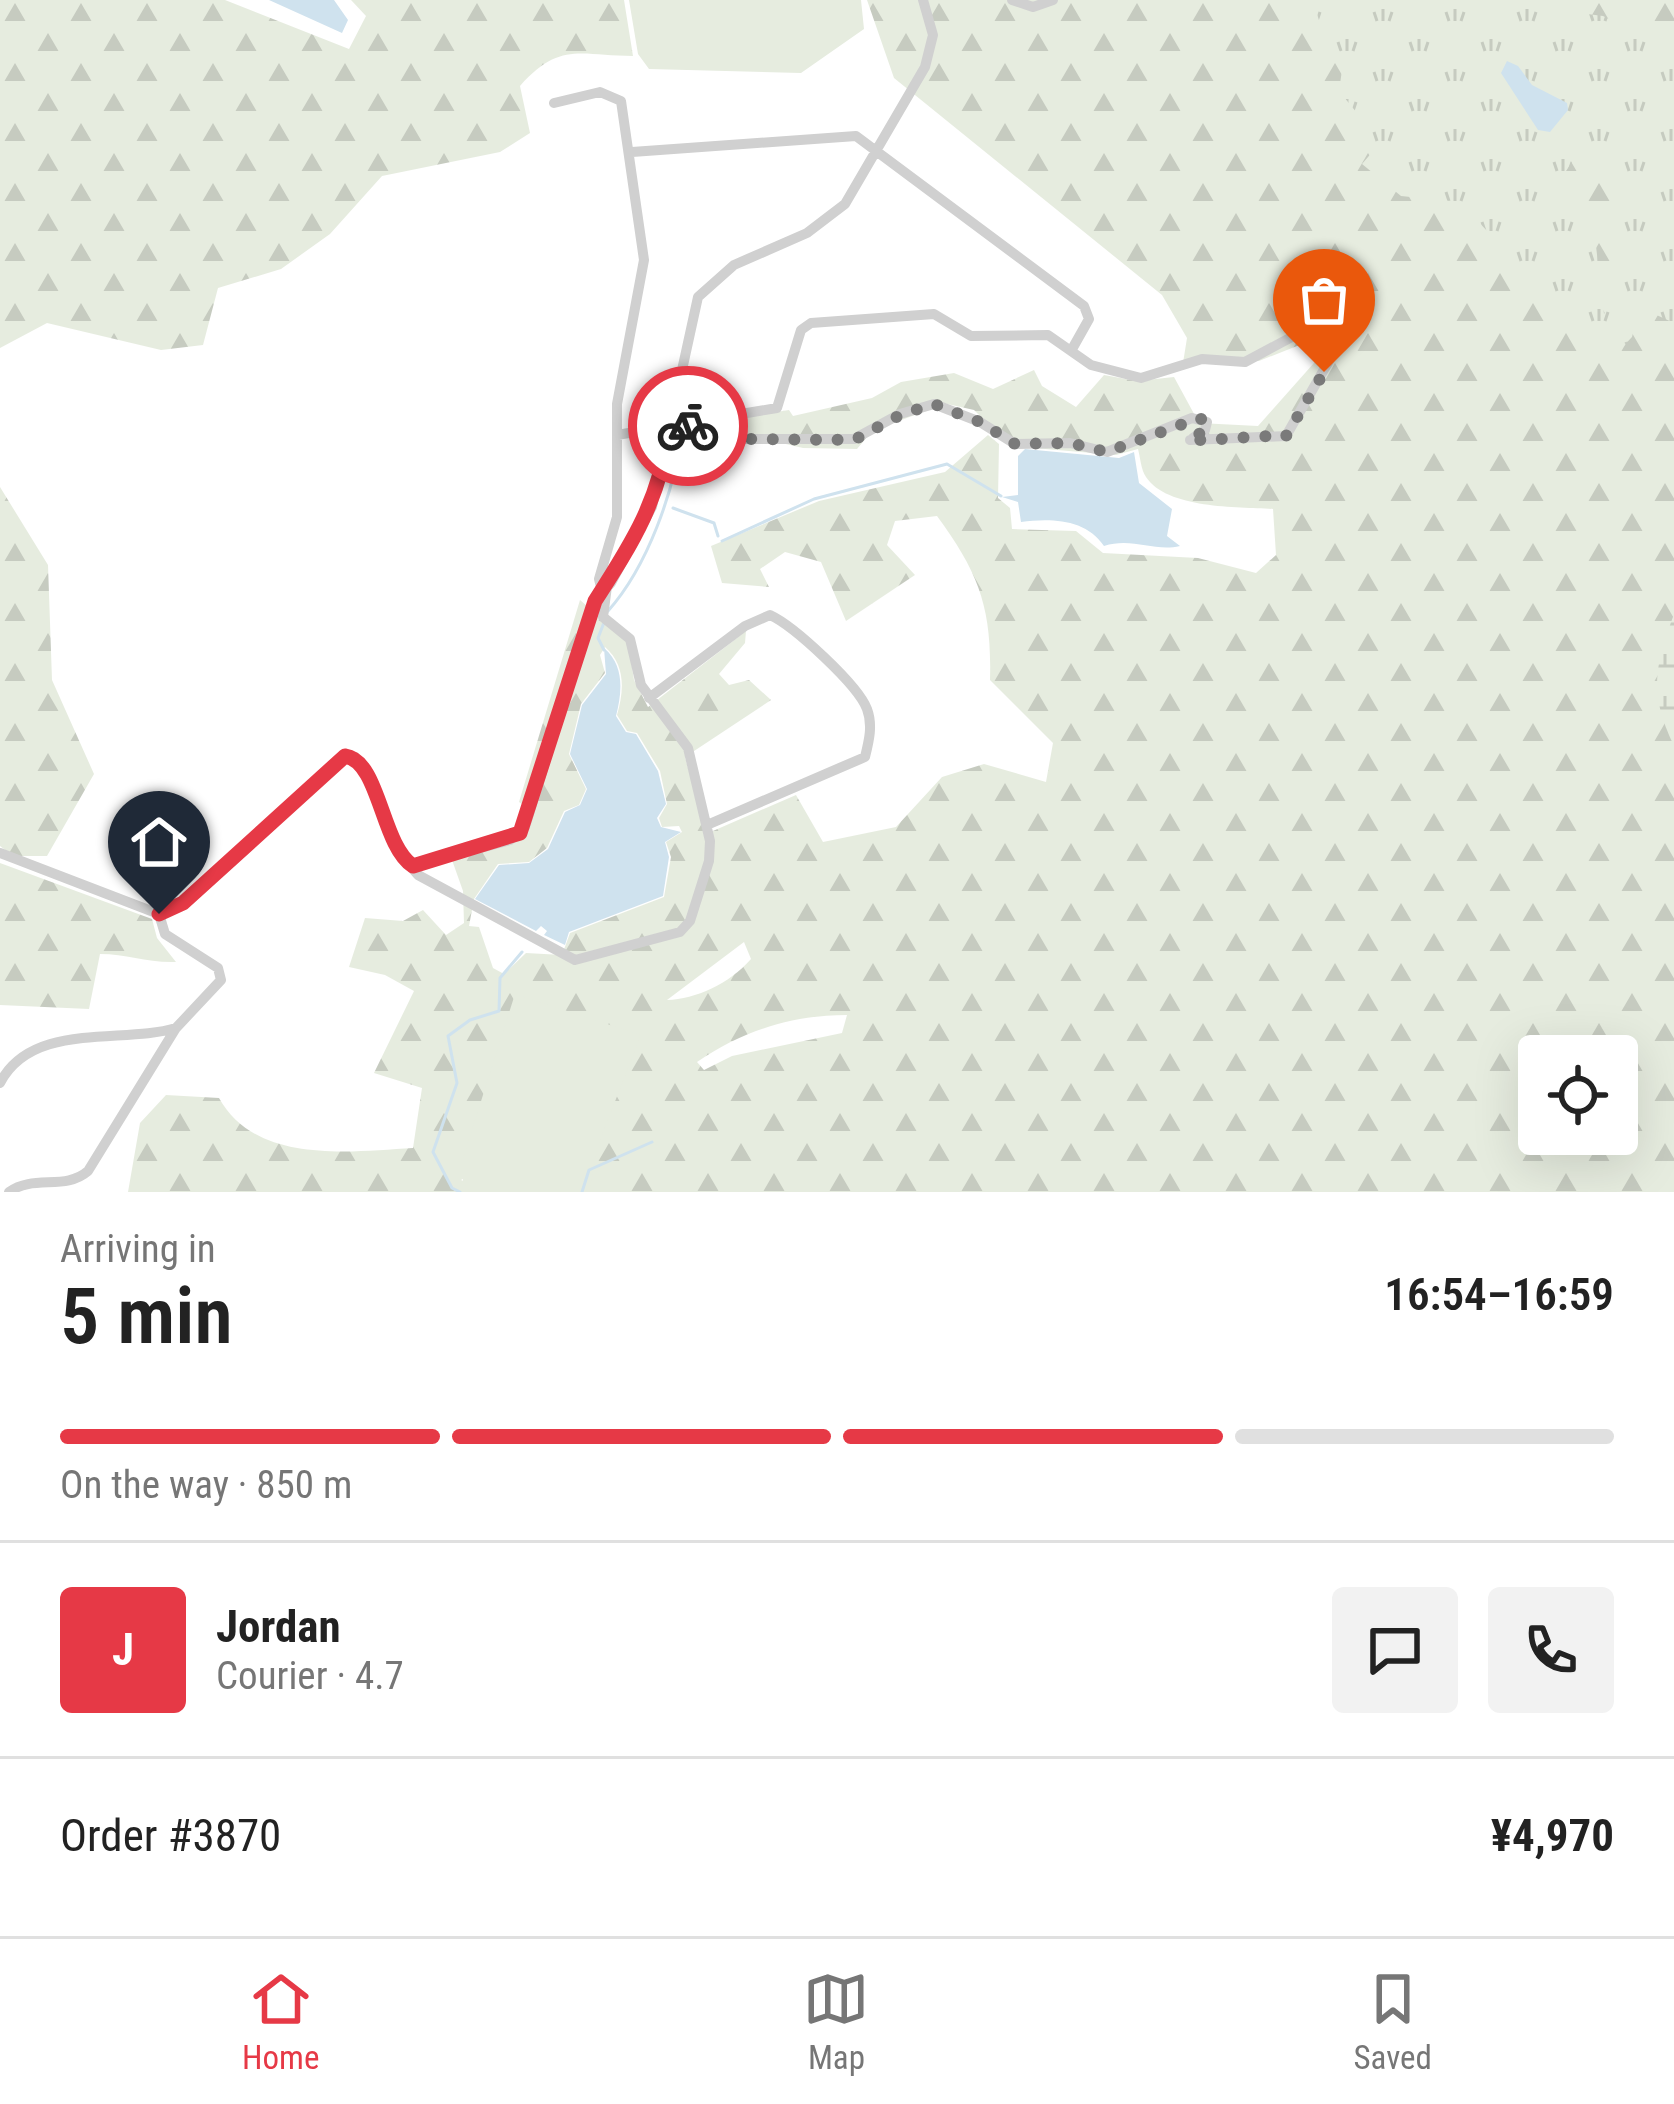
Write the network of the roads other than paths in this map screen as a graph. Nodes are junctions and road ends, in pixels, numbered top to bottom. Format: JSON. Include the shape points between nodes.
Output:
{"nodes":[{"id":1,"x":923,"y":0,"type":"edge"},
{"id":2,"x":1012,"y":0,"type":"edge"},
{"id":3,"x":1053,"y":0,"type":"edge"},
{"id":4,"x":554,"y":103,"type":"dead end"},
{"id":5,"x":880,"y":150,"type":"junction"},
{"id":6,"x":632,"y":152,"type":"junction"},
{"id":7,"x":1071,"y":351,"type":"junction"},
{"id":8,"x":686,"y":424,"type":"junction"},
{"id":9,"x":671,"y":426,"type":"junction"},
{"id":10,"x":616,"y":435,"type":"junction"},
{"id":11,"x":605,"y":588,"type":"junction"},
{"id":12,"x":649,"y":698,"type":"junction"},
{"id":13,"x":706,"y":825,"type":"junction"},
{"id":14,"x":0,"y":854,"type":"edge"},
{"id":15,"x":413,"y":866,"type":"junction"},
{"id":16,"x":159,"y":914,"type":"junction"},
{"id":17,"x":176,"y":1028,"type":"junction"},
{"id":18,"x":0,"y":1083,"type":"edge"},
{"id":19,"x":9,"y":1192,"type":"edge"}],
"edges":[{"from":1,"to":5,"type":"street","via":[[931,51]]},
{"from":2,"to":3,"type":"street","via":[[1033,8]]},
{"from":4,"to":6,"type":"street","via":[[616,95]]},
{"from":5,"to":6,"type":"street","via":[[845,133]]},
{"from":5,"to":7,"type":"street","via":[[1084,306],[1089,319]]},
{"from":5,"to":9,"type":"street","via":[[827,220],[734,265],[698,297]]},
{"from":6,"to":10,"type":"street","via":[[644,260]]},
{"from":7,"to":8,"type":"street","via":[[1043,334],[971,336],[934,314],[811,323],[801,330],[777,408]]},
{"from":7,"to":8,"type":"street","via":[[1090,365],[1141,378],[1202,359],[1245,362],[1344,309],[1330,359],[1286,436],[1190,440],[1205,430],[1199,418],[1122,450],[1015,444],[934,404],[854,440],[740,439]]},
{"from":8,"to":9,"type":"street"},
{"from":9,"to":10,"type":"street"},
{"from":9,"to":11,"type":"street","via":[[652,507]]},
{"from":10,"to":11,"type":"street","via":[[617,518],[599,578]]},
{"from":11,"to":12,"type":"street","via":[[606,618],[633,644]]},
{"from":11,"to":15,"type":"street","via":[[577,649],[520,833]]},
{"from":12,"to":13,"type":"street","via":[[688,748]]},
{"from":12,"to":13,"type":"street","via":[[770,614],[866,707],[865,757]]},
{"from":13,"to":15,"type":"street","via":[[709,861],[685,927],[667,939],[575,960],[431,884]]},
{"from":14,"to":16,"type":"street"},
{"from":15,"to":16,"type":"street","via":[[396,850],[364,767],[345,756],[183,903]]},
{"from":16,"to":17,"type":"street","via":[[165,934],[221,974]]},
{"from":17,"to":18,"type":"street","via":[[63,1039],[11,1065]]},
{"from":17,"to":19,"type":"street","via":[[88,1171],[70,1182],[33,1181]]}]}
